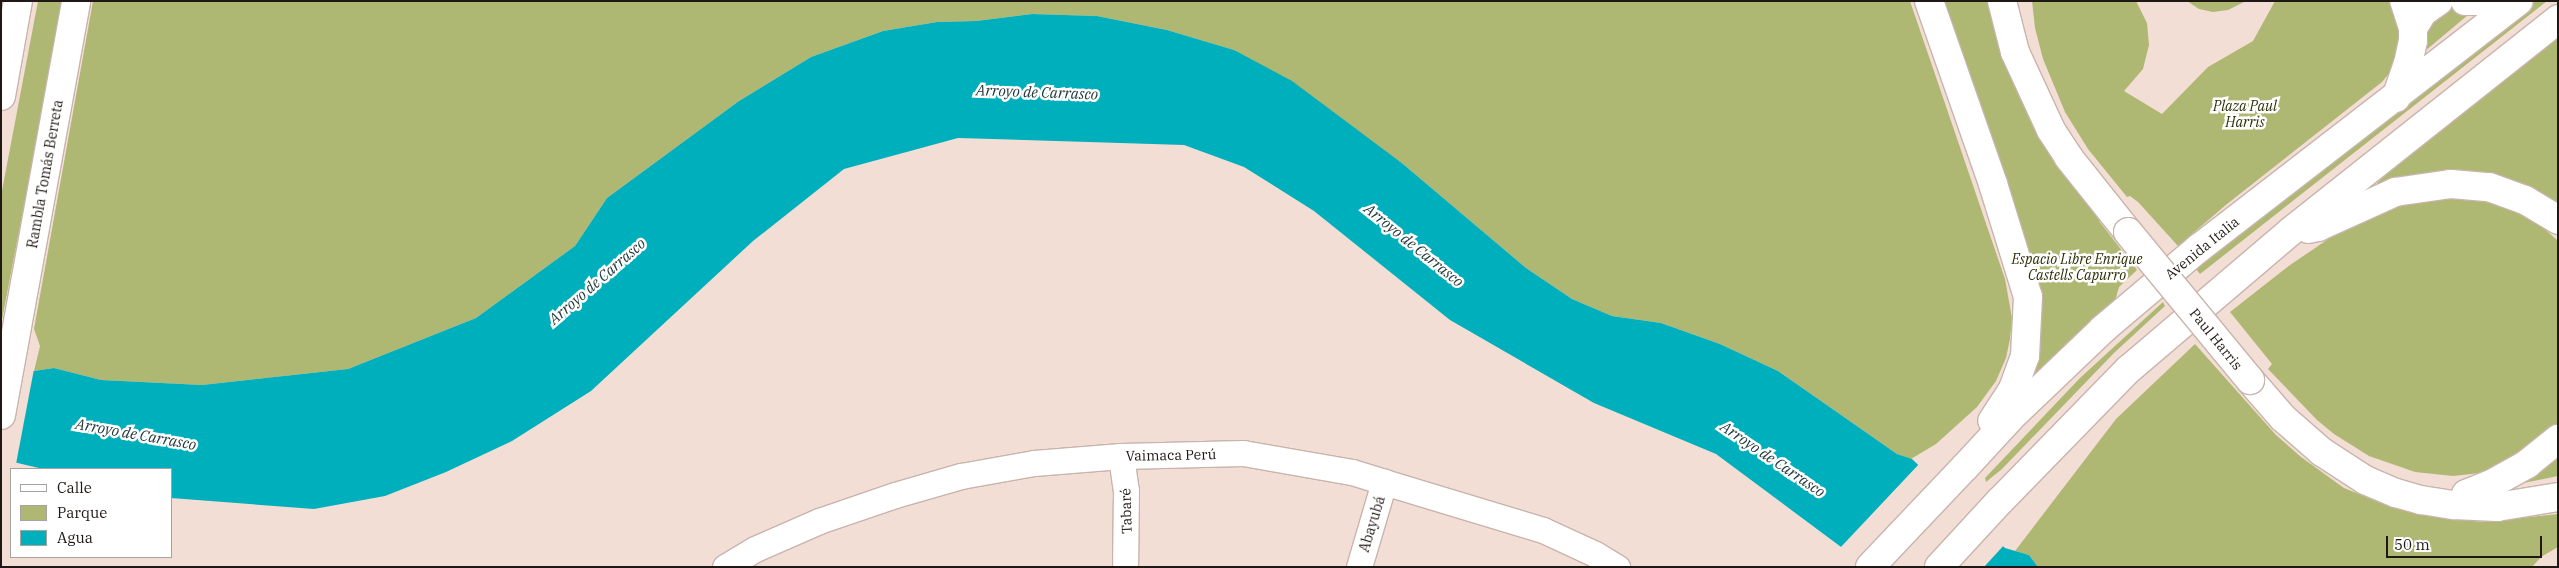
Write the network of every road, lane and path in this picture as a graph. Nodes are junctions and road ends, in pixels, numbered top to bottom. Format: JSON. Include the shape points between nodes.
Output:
{"nodes":[{"id":1,"x":18,"y":1,"type":"edge"},
{"id":2,"x":76,"y":1,"type":"edge"},
{"id":3,"x":1928,"y":1,"type":"edge"},
{"id":4,"x":2002,"y":1,"type":"edge"},
{"id":5,"x":2018,"y":1,"type":"edge"},
{"id":6,"x":2404,"y":1,"type":"edge"},
{"id":7,"x":2439,"y":1,"type":"edge"},
{"id":8,"x":2464,"y":1,"type":"edge"},
{"id":9,"x":2492,"y":1,"type":"edge"},
{"id":10,"x":2519,"y":1,"type":"edge"},
{"id":11,"x":2558,"y":19,"type":"edge"},
{"id":12,"x":2413,"y":28,"type":"junction"},
{"id":13,"x":1,"y":96,"type":"edge"},
{"id":14,"x":2396,"y":98,"type":"junction"},
{"id":15,"x":2557,"y":220,"type":"edge"},
{"id":16,"x":2133,"y":228,"type":"junction"},
{"id":17,"x":2292,"y":231,"type":"junction"},
{"id":18,"x":2252,"y":373,"type":"junction"},
{"id":19,"x":1,"y":415,"type":"edge"},
{"id":20,"x":2558,"y":439,"type":"edge"},
{"id":21,"x":1121,"y":456,"type":"junction"},
{"id":22,"x":1965,"y":467,"type":"junction"},
{"id":23,"x":1384,"y":482,"type":"junction"},
{"id":24,"x":2558,"y":485,"type":"edge"},
{"id":25,"x":2466,"y":494,"type":"junction"},
{"id":26,"x":2558,"y":497,"type":"edge"},
{"id":27,"x":753,"y":558,"type":"edge"},
{"id":28,"x":725,"y":567,"type":"edge"},
{"id":29,"x":1125,"y":567,"type":"edge"},
{"id":30,"x":1359,"y":567,"type":"edge"},
{"id":31,"x":1617,"y":567,"type":"edge"},
{"id":32,"x":1870,"y":567,"type":"edge"},
{"id":33,"x":1939,"y":567,"type":"edge"}],
"edges":[{"from":1,"to":13,"type":"main road"},
{"from":2,"to":19,"type":"main road","name":"Rambla Tomás Berreta"},
{"from":3,"to":22,"type":"main road","via":[[1990,175],[2028,298],[2024,356],[2019,374],[2013,389],[1981,434]]},
{"from":4,"to":16,"type":"main road","name":"Paul Harris","via":[[2015,52],[2051,130],[2069,158]]},
{"from":5,"to":16,"type":"main road","name":"Paul Harris","via":[[2028,46],[2043,88],[2079,151]]},
{"from":6,"to":12,"type":"main road"},
{"from":7,"to":12,"type":"main road","via":[[2423,12]]},
{"from":8,"to":9,"type":"main road"},
{"from":10,"to":14,"type":"main road","name":"Avenida Italia"},
{"from":11,"to":17,"type":"main road"},
{"from":12,"to":14,"type":"main road","via":[[2408,64]]},
{"from":14,"to":22,"type":"main road","name":"Avenida Italia","via":[[2200,248],[2104,329],[2010,418]]},
{"from":15,"to":17,"type":"main road","via":[[2525,200],[2490,187],[2451,184],[2395,192],[2318,227]]},
{"from":16,"to":18,"type":"main road","name":"Paul Harris"},
{"from":17,"to":33,"type":"main road","via":[[2129,369]]},
{"from":18,"to":25,"type":"main road","name":"Paul Harris","via":[[2327,440],[2367,466],[2401,482]]},
{"from":18,"to":26,"type":"main road","name":"Paul Harris","via":[[2283,418],[2322,452],[2365,480],[2396,493],[2446,504],[2497,507]]},
{"from":20,"to":25,"type":"main road","via":[[2527,464]]},
{"from":21,"to":23,"type":"street","name":"Vaimaca Perú","via":[[1243,453],[1352,472]]},
{"from":21,"to":27,"type":"street","name":"Vaimaca Perú","via":[[1034,463],[961,476],[819,521]]},
{"from":21,"to":29,"type":"street","name":"Tabaré","via":[[1127,524]]},
{"from":22,"to":32,"type":"main road","name":"Avenida Italia"},
{"from":23,"to":30,"type":"street","name":"Abayubá"},
{"from":23,"to":31,"type":"street","name":"Vaimaca Perú","via":[[1543,530]]},
{"from":24,"to":25,"type":"main road","name":"Paul Harris","via":[[2513,492]]},
{"from":27,"to":28,"type":"street","name":"Vaimaca Perú"}]}
